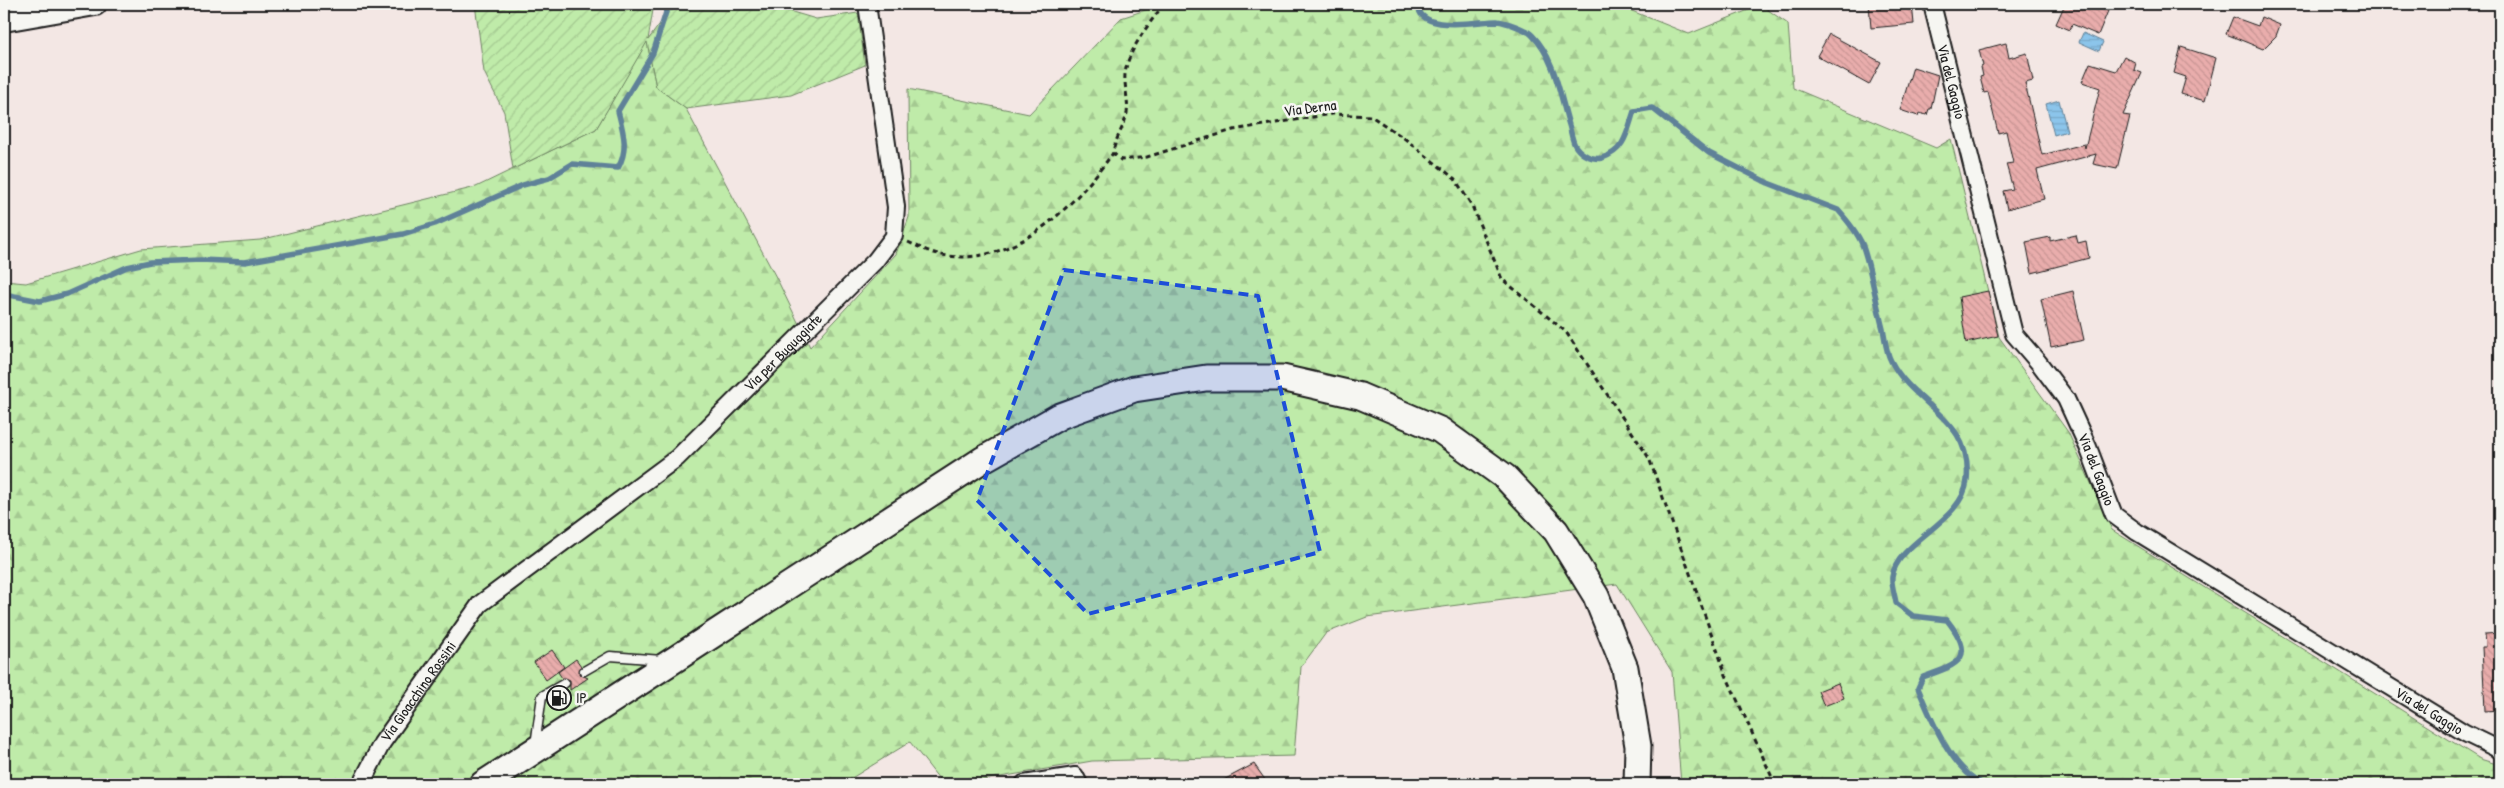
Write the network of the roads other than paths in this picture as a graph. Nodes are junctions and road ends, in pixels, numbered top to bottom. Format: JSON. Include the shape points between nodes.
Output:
{"nodes":[{"id":1,"x":95,"y":4,"type":"edge"},
{"id":2,"x":867,"y":4,"type":"edge"},
{"id":3,"x":1932,"y":4,"type":"edge"},
{"id":4,"x":4,"y":20,"type":"edge"},
{"id":5,"x":480,"y":604,"type":"joint"},
{"id":6,"x":674,"y":661,"type":"junction"},
{"id":7,"x":584,"y":671,"type":"dead end"},
{"id":8,"x":565,"y":682,"type":"dead end"},
{"id":9,"x":2500,"y":750,"type":"edge"},
{"id":10,"x":534,"y":751,"type":"junction"},
{"id":11,"x":361,"y":784,"type":"edge"},
{"id":12,"x":483,"y":784,"type":"edge"},
{"id":13,"x":1024,"y":784,"type":"edge"},
{"id":14,"x":1079,"y":784,"type":"edge"},
{"id":15,"x":1637,"y":784,"type":"edge"}],
"edges":[{"from":1,"to":4,"type":"street"},
{"from":2,"to":5,"type":"street","name":"Via per Buguggiate","via":[[896,206],[894,236],[835,302],[677,458]]},
{"from":3,"to":9,"type":"street","name":"Via del Gaggio","via":[[2014,334],[2066,399],[2114,515],[2465,733]]},
{"from":5,"to":11,"type":"street","name":"Via Gioacchino Rossini","via":[[382,743]]},
{"from":6,"to":7,"type":"lane","via":[[610,656]]},
{"from":6,"to":10,"type":"main road"},
{"from":6,"to":15,"type":"main road","via":[[982,460],[1060,416],[1134,389],[1206,378],[1282,378],[1360,396],[1440,430],[1505,477],[1556,531],[1596,596],[1625,668],[1638,746]]},
{"from":8,"to":10,"type":"lane","via":[[542,696]]},
{"from":10,"to":12,"type":"main road"},
{"from":13,"to":14,"type":"street","via":[[1075,776]]}]}
